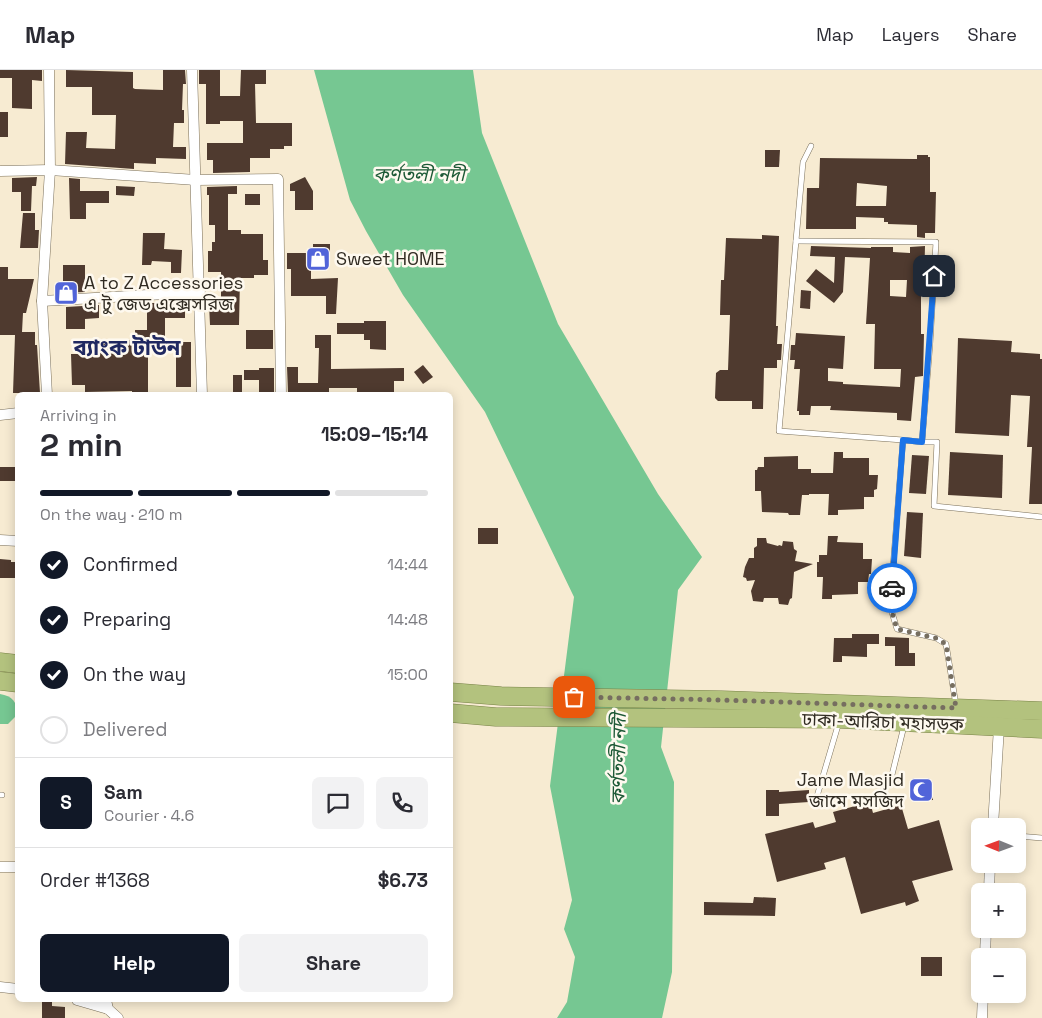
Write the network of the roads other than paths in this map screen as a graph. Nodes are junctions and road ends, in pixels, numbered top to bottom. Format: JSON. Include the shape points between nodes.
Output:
{"nodes":[{"id":1,"x":49,"y":70,"type":"edge"},
{"id":2,"x":192,"y":70,"type":"edge"},
{"id":3,"x":811,"y":146,"type":"dead end"},
{"id":4,"x":50,"y":170,"type":"junction"},
{"id":5,"x":0,"y":171,"type":"edge"},
{"id":6,"x":196,"y":180,"type":"junction"},
{"id":7,"x":796,"y":241,"type":"junction"},
{"id":8,"x":200,"y":292,"type":"junction"},
{"id":9,"x":42,"y":302,"type":"junction"},
{"id":10,"x":47,"y":392,"type":"edge"},
{"id":11,"x":202,"y":392,"type":"edge"},
{"id":12,"x":281,"y":392,"type":"edge"},
{"id":13,"x":15,"y":413,"type":"edge"},
{"id":14,"x":0,"y":415,"type":"edge"},
{"id":15,"x":903,"y":440,"type":"junction"},
{"id":16,"x":922,"y":442,"type":"junction"},
{"id":17,"x":1042,"y":517,"type":"edge"},
{"id":18,"x":0,"y":540,"type":"edge"},
{"id":19,"x":15,"y":541,"type":"edge"},
{"id":20,"x":0,"y":662,"type":"edge"},
{"id":21,"x":15,"y":664,"type":"edge"},
{"id":22,"x":0,"y":681,"type":"edge"},
{"id":23,"x":15,"y":683,"type":"edge"},
{"id":24,"x":453,"y":692,"type":"edge"},
{"id":25,"x":956,"y":708,"type":"junction"},
{"id":26,"x":1042,"y":712,"type":"edge"},
{"id":27,"x":453,"y":713,"type":"edge"},
{"id":28,"x":840,"y":720,"type":"junction"},
{"id":29,"x":905,"y":723,"type":"junction"},
{"id":30,"x":999,"y":727,"type":"junction"},
{"id":31,"x":1042,"y":730,"type":"edge"},
{"id":32,"x":890,"y":783,"type":"dead end"},
{"id":33,"x":815,"y":803,"type":"dead end"},
{"id":34,"x":993,"y":818,"type":"edge"},
{"id":35,"x":1026,"y":837,"type":"edge"},
{"id":36,"x":1042,"y":838,"type":"edge"},
{"id":37,"x":0,"y":867,"type":"edge"},
{"id":38,"x":15,"y":868,"type":"edge"},
{"id":39,"x":0,"y":987,"type":"edge"},
{"id":40,"x":15,"y":989,"type":"edge"},
{"id":41,"x":92,"y":1002,"type":"edge"},
{"id":42,"x":983,"y":1003,"type":"edge"},
{"id":43,"x":107,"y":1004,"type":"edge"},
{"id":44,"x":118,"y":1018,"type":"edge"},
{"id":45,"x":982,"y":1018,"type":"edge"}],
"edges":[{"from":1,"to":4,"type":"street"},
{"from":2,"to":6,"type":"street"},
{"from":3,"to":7,"type":"lane","via":[[803,162]]},
{"from":4,"to":5,"type":"street"},
{"from":4,"to":6,"type":"street"},
{"from":4,"to":9,"type":"street"},
{"from":6,"to":8,"type":"street"},
{"from":6,"to":12,"type":"street","via":[[278,179]]},
{"from":7,"to":15,"type":"lane","via":[[779,431]]},
{"from":7,"to":16,"type":"lane","via":[[936,242]]},
{"from":8,"to":9,"type":"street"},
{"from":8,"to":11,"type":"street"},
{"from":9,"to":10,"type":"street"},
{"from":13,"to":14,"type":"street"},
{"from":15,"to":16,"type":"lane"},
{"from":15,"to":25,"type":"lane","via":[[890,606],[897,629],[936,638],[946,644]]},
{"from":16,"to":17,"type":"lane","via":[[937,442],[934,506]]},
{"from":18,"to":19,"type":"street"},
{"from":20,"to":21,"type":"highway"},
{"from":22,"to":23,"type":"highway"},
{"from":24,"to":25,"type":"highway"},
{"from":25,"to":26,"type":"highway"},
{"from":27,"to":28,"type":"highway","name":"ঢাকা-আরিচা মহাসড়ক","via":[[496,717]]},
{"from":28,"to":29,"type":"highway","name":"ঢাকা-আরিচা মহাসড়ক"},
{"from":28,"to":33,"type":"lane"},
{"from":29,"to":30,"type":"highway","name":"ঢাকা-আরিচা মহাসড়ক"},
{"from":29,"to":32,"type":"lane"},
{"from":30,"to":31,"type":"highway","name":"ঢাকা-আরিচা মহাসড়ক"},
{"from":30,"to":34,"type":"street"},
{"from":35,"to":36,"type":"lane"},
{"from":37,"to":38,"type":"street"},
{"from":39,"to":40,"type":"street"},
{"from":41,"to":43,"type":"street"},
{"from":42,"to":45,"type":"street"},
{"from":43,"to":44,"type":"street"}]}
